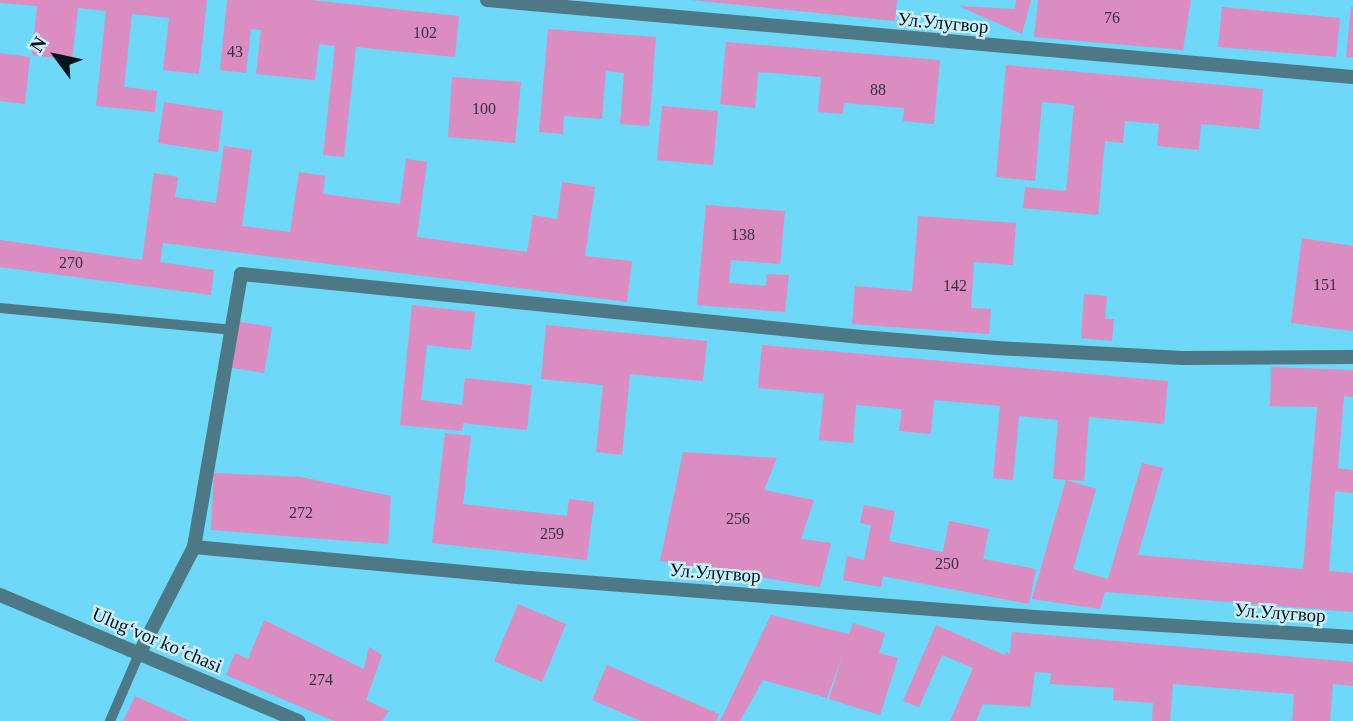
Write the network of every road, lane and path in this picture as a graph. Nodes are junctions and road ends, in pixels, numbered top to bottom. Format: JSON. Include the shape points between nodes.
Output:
{"nodes":[{"id":1,"x":487,"y":0,"type":"edge"},
{"id":2,"x":1353,"y":77,"type":"edge"},
{"id":3,"x":0,"y":308,"type":"edge"},
{"id":4,"x":231,"y":330,"type":"junction"},
{"id":5,"x":1353,"y":357,"type":"edge"},
{"id":6,"x":194,"y":547,"type":"junction"},
{"id":7,"x":0,"y":595,"type":"edge"},
{"id":8,"x":1353,"y":637,"type":"edge"},
{"id":9,"x":139,"y":654,"type":"junction"},
{"id":10,"x":110,"y":721,"type":"edge"},
{"id":11,"x":299,"y":721,"type":"edge"}],
"edges":[{"from":1,"to":2,"type":"street","name":"Ул.Улугвор"},
{"from":3,"to":4,"type":"lane"},
{"from":4,"to":5,"type":"street","via":[[240,274],[997,348],[1183,358]]},
{"from":4,"to":6,"type":"street"},
{"from":6,"to":8,"type":"street","name":"Ул.Улугвор","via":[[543,579]]},
{"from":6,"to":9,"type":"street"},
{"from":7,"to":9,"type":"street","name":"Ulugʻvor koʻchasi"},
{"from":9,"to":10,"type":"lane"},
{"from":9,"to":11,"type":"street","name":"Ulugʻvor koʻchasi"}]}
